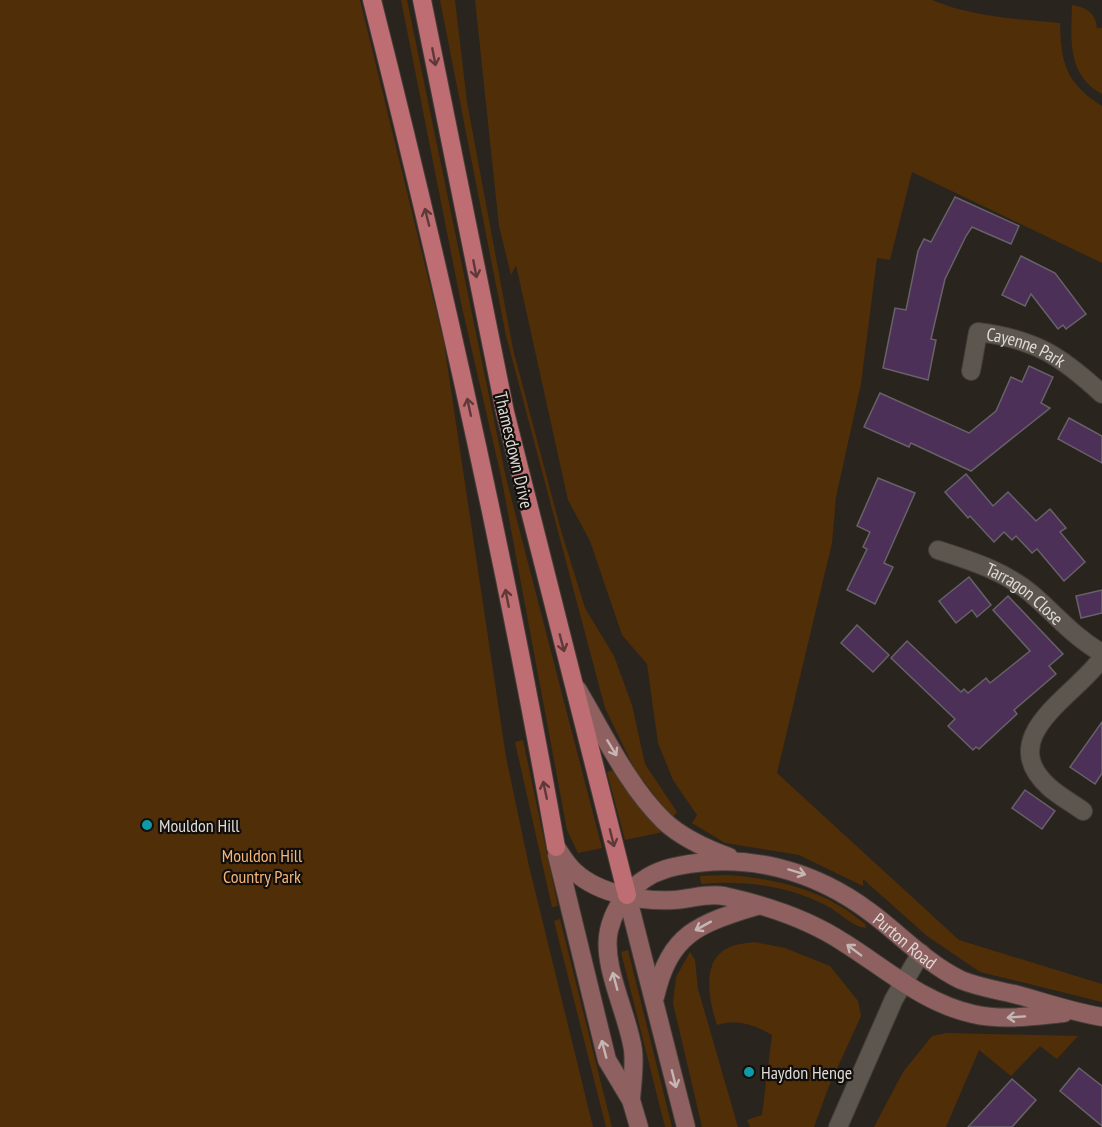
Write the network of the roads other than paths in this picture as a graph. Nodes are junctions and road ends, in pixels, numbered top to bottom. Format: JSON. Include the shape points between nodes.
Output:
{"nodes":[{"id":1,"x":372,"y":0,"type":"edge"},
{"id":2,"x":422,"y":0,"type":"edge"},
{"id":3,"x":971,"y":371,"type":"dead end"},
{"id":4,"x":1102,"y":394,"type":"edge"},
{"id":5,"x":938,"y":550,"type":"dead end"},
{"id":6,"x":1102,"y":653,"type":"edge"},
{"id":7,"x":1102,"y":658,"type":"edge"},
{"id":8,"x":572,"y":680,"type":"junction"},
{"id":9,"x":1083,"y":811,"type":"dead end"},
{"id":10,"x":556,"y":847,"type":"junction"},
{"id":11,"x":740,"y":862,"type":"junction"},
{"id":12,"x":627,"y":895,"type":"junction"},
{"id":13,"x":757,"y":906,"type":"junction"},
{"id":14,"x":921,"y":953,"type":"junction"},
{"id":15,"x":903,"y":982,"type":"junction"},
{"id":16,"x":654,"y":1002,"type":"junction"},
{"id":17,"x":1075,"y":1012,"type":"junction"},
{"id":18,"x":1102,"y":1017,"type":"edge"},
{"id":19,"x":631,"y":1100,"type":"junction"},
{"id":20,"x":639,"y":1127,"type":"edge"},
{"id":21,"x":686,"y":1127,"type":"edge"},
{"id":22,"x":838,"y":1127,"type":"edge"}],
"edges":[{"from":10,"to":1,"type":"main road","name":"Thamesdown Drive","one_way":true,"via":[[441,279]]},
{"from":2,"to":8,"type":"main road","name":"Thamesdown Drive","one_way":true,"via":[[500,391]]},
{"from":3,"to":4,"type":"street","name":"Cayenne Park","via":[[978,332],[995,334],[1021,340],[1061,358]]},
{"from":5,"to":6,"type":"street","name":"Tarragon Close","via":[[988,567],[1018,583],[1072,633]]},
{"from":7,"to":9,"type":"street","via":[[1092,673],[1039,724],[1029,755],[1036,772],[1049,787]]},
{"from":8,"to":11,"type":"main road","name":"Purton Road","one_way":true,"via":[[632,779],[665,822],[696,843]]},
{"from":8,"to":12,"type":"main road","name":"Thamesdown Drive","one_way":true},
{"from":10,"to":12,"type":"main road","name":"Purton Road","via":[[576,873],[602,888]]},
{"from":19,"to":10,"type":"main road","name":"Purton Road","one_way":true,"via":[[607,1060]]},
{"from":11,"to":12,"type":"main road","name":"Purton Road","via":[[720,860],[672,867],[649,874]]},
{"from":11,"to":14,"type":"main road","name":"Purton Road","one_way":true,"via":[[780,867],[835,889]]},
{"from":12,"to":13,"type":"main road","name":"Purton Road","via":[[656,900],[710,895]]},
{"from":12,"to":16,"type":"main road"},
{"from":19,"to":12,"type":"main road","name":"Purton Road","one_way":true,"via":[[633,1052],[608,945],[614,915]]},
{"from":15,"to":13,"type":"main road","name":"Purton Road","one_way":true,"via":[[813,925]]},
{"from":13,"to":16,"type":"main road","one_way":true,"via":[[704,925],[680,942],[661,971]]},
{"from":14,"to":15,"type":"street"},
{"from":14,"to":17,"type":"main road","name":"Purton Road","via":[[962,980]]},
{"from":17,"to":15,"type":"main road","name":"Purton Road","one_way":true,"via":[[1012,1018],[974,1014],[944,1006]]},
{"from":15,"to":22,"type":"street"},
{"from":16,"to":21,"type":"main road","one_way":true},
{"from":17,"to":18,"type":"main road","name":"Purton Road"},
{"from":19,"to":20,"type":"main road","name":"Purton Road"}]}
